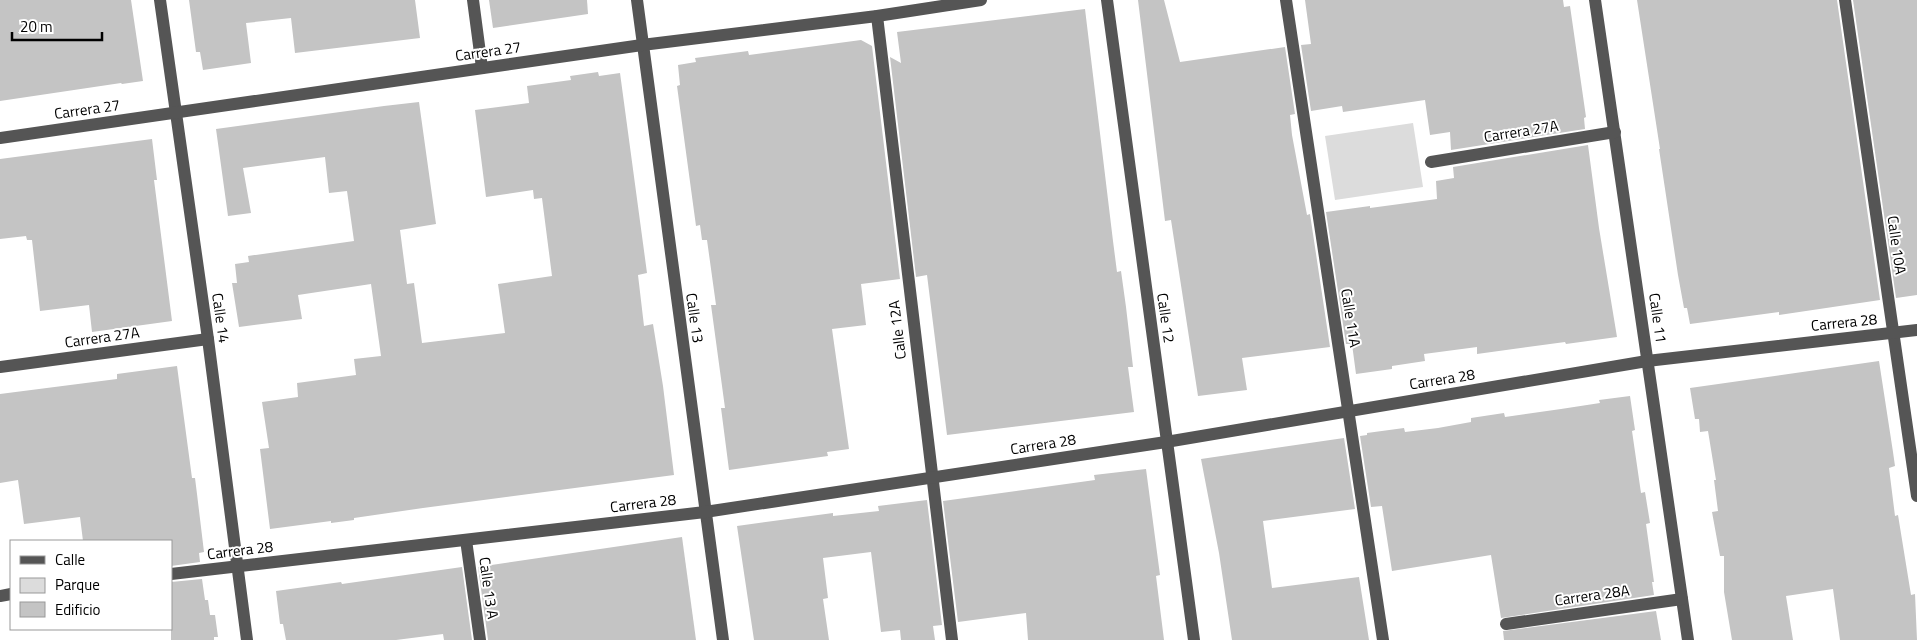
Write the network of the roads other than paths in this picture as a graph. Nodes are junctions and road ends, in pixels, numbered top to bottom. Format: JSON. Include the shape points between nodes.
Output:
{"nodes":[{"id":1,"x":160,"y":0,"type":"edge"},
{"id":2,"x":473,"y":0,"type":"edge"},
{"id":3,"x":637,"y":0,"type":"edge"},
{"id":4,"x":981,"y":0,"type":"edge"},
{"id":5,"x":1107,"y":0,"type":"edge"},
{"id":6,"x":1286,"y":0,"type":"edge"},
{"id":7,"x":1595,"y":0,"type":"edge"},
{"id":8,"x":1845,"y":0,"type":"edge"},
{"id":9,"x":877,"y":16,"type":"junction"},
{"id":10,"x":642,"y":45,"type":"junction"},
{"id":11,"x":482,"y":68,"type":"junction"},
{"id":12,"x":176,"y":113,"type":"junction"},
{"id":13,"x":1615,"y":132,"type":"junction"},
{"id":14,"x":0,"y":138,"type":"edge"},
{"id":15,"x":1432,"y":162,"type":"dead end"},
{"id":16,"x":1917,"y":330,"type":"edge"},
{"id":17,"x":1894,"y":333,"type":"junction"},
{"id":18,"x":208,"y":339,"type":"junction"},
{"id":19,"x":1648,"y":361,"type":"junction"},
{"id":20,"x":0,"y":367,"type":"edge"},
{"id":21,"x":1348,"y":411,"type":"junction"},
{"id":22,"x":1166,"y":442,"type":"junction"},
{"id":23,"x":931,"y":477,"type":"junction"},
{"id":24,"x":1917,"y":496,"type":"edge"},
{"id":25,"x":705,"y":512,"type":"junction"},
{"id":26,"x":466,"y":540,"type":"junction"},
{"id":27,"x":237,"y":566,"type":"junction"},
{"id":28,"x":172,"y":574,"type":"edge"},
{"id":29,"x":1682,"y":599,"type":"junction"},
{"id":30,"x":1506,"y":624,"type":"dead end"},
{"id":31,"x":247,"y":640,"type":"edge"},
{"id":32,"x":480,"y":640,"type":"edge"},
{"id":33,"x":723,"y":640,"type":"edge"},
{"id":34,"x":952,"y":640,"type":"edge"},
{"id":35,"x":1194,"y":640,"type":"edge"},
{"id":36,"x":1383,"y":640,"type":"edge"},
{"id":37,"x":1688,"y":640,"type":"edge"}],
"edges":[{"from":1,"to":12,"type":"street","name":"Calle 14"},
{"from":2,"to":11,"type":"street"},
{"from":3,"to":10,"type":"street","name":"Calle 13"},
{"from":4,"to":9,"type":"street","name":"Carrera 27"},
{"from":5,"to":22,"type":"street","name":"Calle 12"},
{"from":6,"to":21,"type":"street","name":"Calle 11A"},
{"from":7,"to":13,"type":"street","name":"Calle 11"},
{"from":8,"to":17,"type":"street","name":"Calle 10A"},
{"from":9,"to":10,"type":"street","name":"Carrera 27"},
{"from":9,"to":23,"type":"street","name":"Calle 12A"},
{"from":10,"to":11,"type":"street","name":"Carrera 27"},
{"from":10,"to":25,"type":"street","name":"Calle 13"},
{"from":11,"to":12,"type":"street","name":"Carrera 27"},
{"from":12,"to":14,"type":"street","name":"Carrera 27"},
{"from":12,"to":18,"type":"street","name":"Calle 14"},
{"from":13,"to":15,"type":"street","name":"Carrera 27A"},
{"from":13,"to":19,"type":"street","name":"Calle 11"},
{"from":16,"to":17,"type":"street","name":"Carrera 28"},
{"from":17,"to":19,"type":"street","name":"Carrera 28"},
{"from":17,"to":24,"type":"street","name":"Calle 10A"},
{"from":18,"to":20,"type":"street","name":"Carrera 27A"},
{"from":18,"to":27,"type":"street","name":"Calle 14"},
{"from":19,"to":21,"type":"street","name":"Carrera 28"},
{"from":19,"to":29,"type":"street","name":"Calle 11"},
{"from":21,"to":22,"type":"street","name":"Carrera 28"},
{"from":21,"to":36,"type":"street","name":"Calle 11A"},
{"from":22,"to":23,"type":"street","name":"Carrera 28"},
{"from":22,"to":35,"type":"street","name":"Calle 12"},
{"from":23,"to":25,"type":"street","name":"Carrera 28"},
{"from":23,"to":34,"type":"street","name":"Calle 12A"},
{"from":25,"to":26,"type":"street","name":"Carrera 28"},
{"from":25,"to":33,"type":"street","name":"Calle 13"},
{"from":26,"to":27,"type":"street","name":"Carrera 28"},
{"from":26,"to":32,"type":"street","name":"Calle 13 A"},
{"from":27,"to":28,"type":"street","name":"Carrera 28"},
{"from":27,"to":31,"type":"street","name":"Calle 14"},
{"from":29,"to":30,"type":"street","name":"Carrera 28A"},
{"from":29,"to":37,"type":"street","name":"Calle 11"}]}
